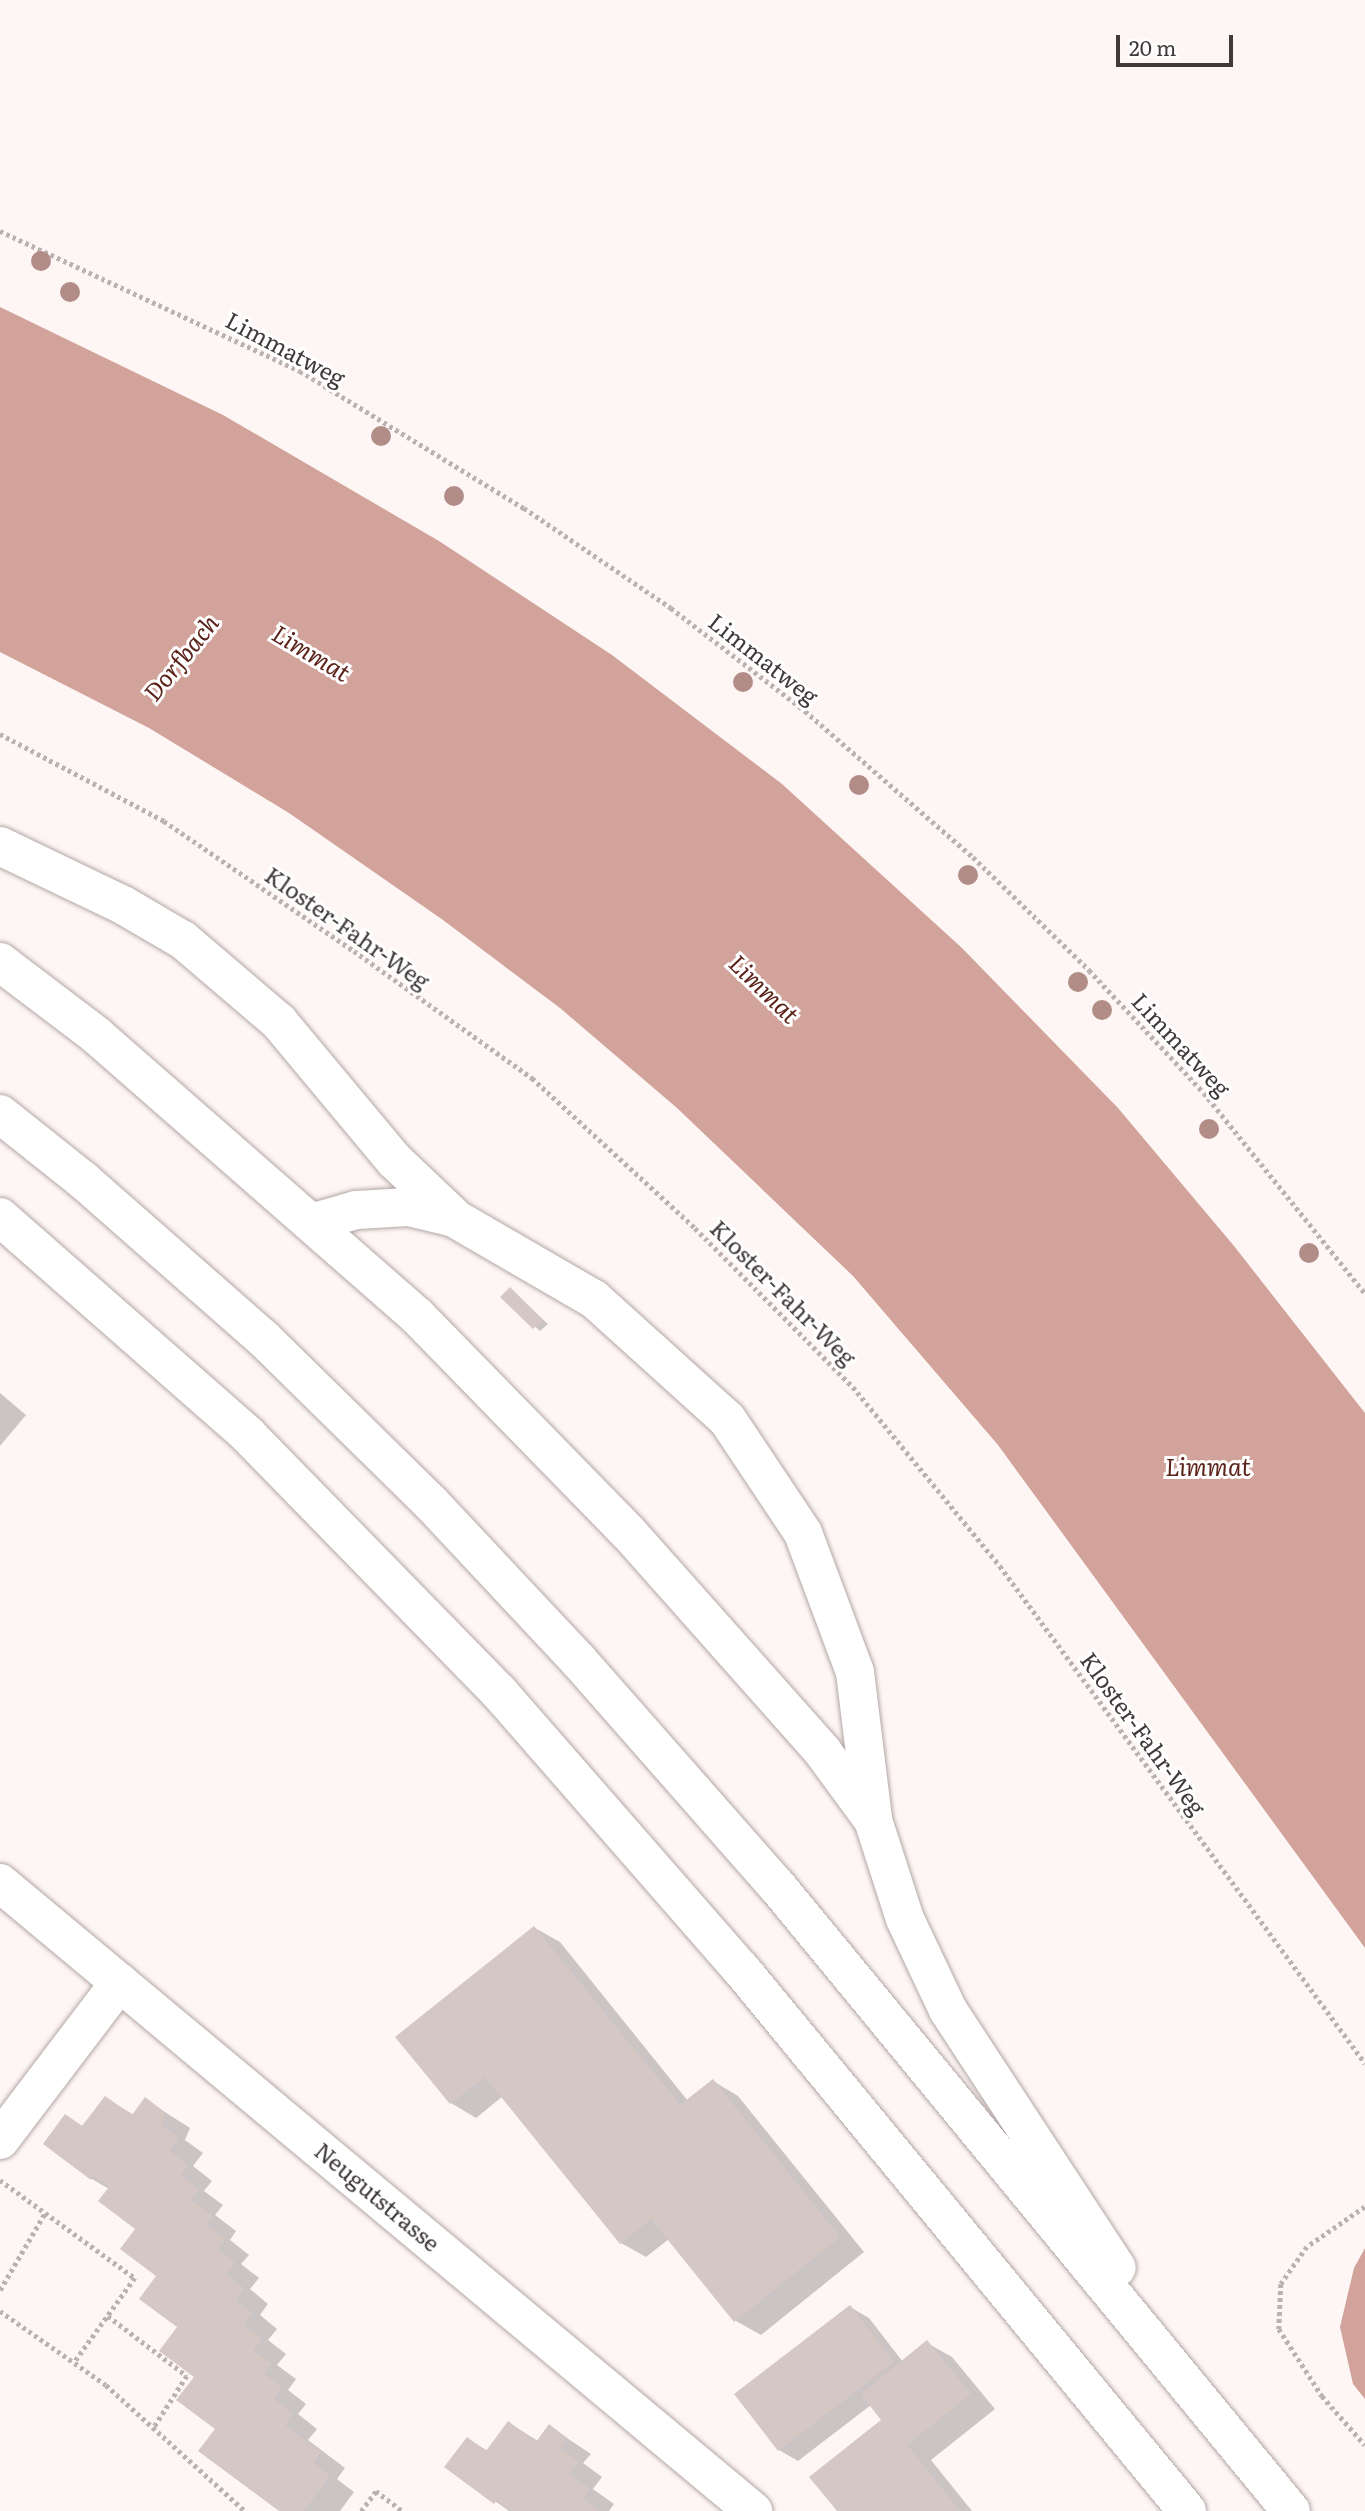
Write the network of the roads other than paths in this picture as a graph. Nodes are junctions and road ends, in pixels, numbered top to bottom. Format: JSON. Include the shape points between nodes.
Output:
{"nodes":[{"id":1,"x":0,"y":846,"type":"edge"},
{"id":2,"x":0,"y":962,"type":"edge"},
{"id":3,"x":0,"y":1114,"type":"edge"},
{"id":4,"x":0,"y":1217,"type":"edge"},
{"id":5,"x":454,"y":1217,"type":"junction"},
{"id":6,"x":311,"y":1223,"type":"junction"},
{"id":7,"x":873,"y":1820,"type":"junction"},
{"id":8,"x":0,"y":1883,"type":"edge"},
{"id":9,"x":120,"y":1982,"type":"junction"},
{"id":10,"x":0,"y":2140,"type":"edge"},
{"id":11,"x":1221,"y":2428,"type":"junction"},
{"id":12,"x":753,"y":2511,"type":"edge"},
{"id":13,"x":1187,"y":2511,"type":"edge"},
{"id":14,"x":1291,"y":2511,"type":"edge"}],
"edges":[{"from":1,"to":5,"type":"main road","via":[[123,905],[183,940],[279,1022],[394,1160]]},
{"from":2,"to":6,"type":"main road","via":[[96,1035]]},
{"from":3,"to":11,"type":"main road","via":[[83,1180],[263,1338],[430,1503],[579,1661],[777,1886]]},
{"from":4,"to":13,"type":"main road","via":[[248,1435],[499,1692],[741,1969]]},
{"from":5,"to":6,"type":"main road","via":[[409,1207],[356,1210]]},
{"from":5,"to":7,"type":"main road","via":[[594,1299],[727,1419],[803,1532],[855,1672]]},
{"from":6,"to":7,"type":"main road","via":[[416,1316],[628,1532],[823,1752]]},
{"from":7,"to":11,"type":"main road","via":[[905,1919],[948,2010]]},
{"from":8,"to":9,"type":"main road","name":"Neugutstrasse"},
{"from":9,"to":10,"type":"main road"},
{"from":9,"to":12,"type":"main road","name":"Neugutstrasse"},
{"from":11,"to":14,"type":"main road"}]}
